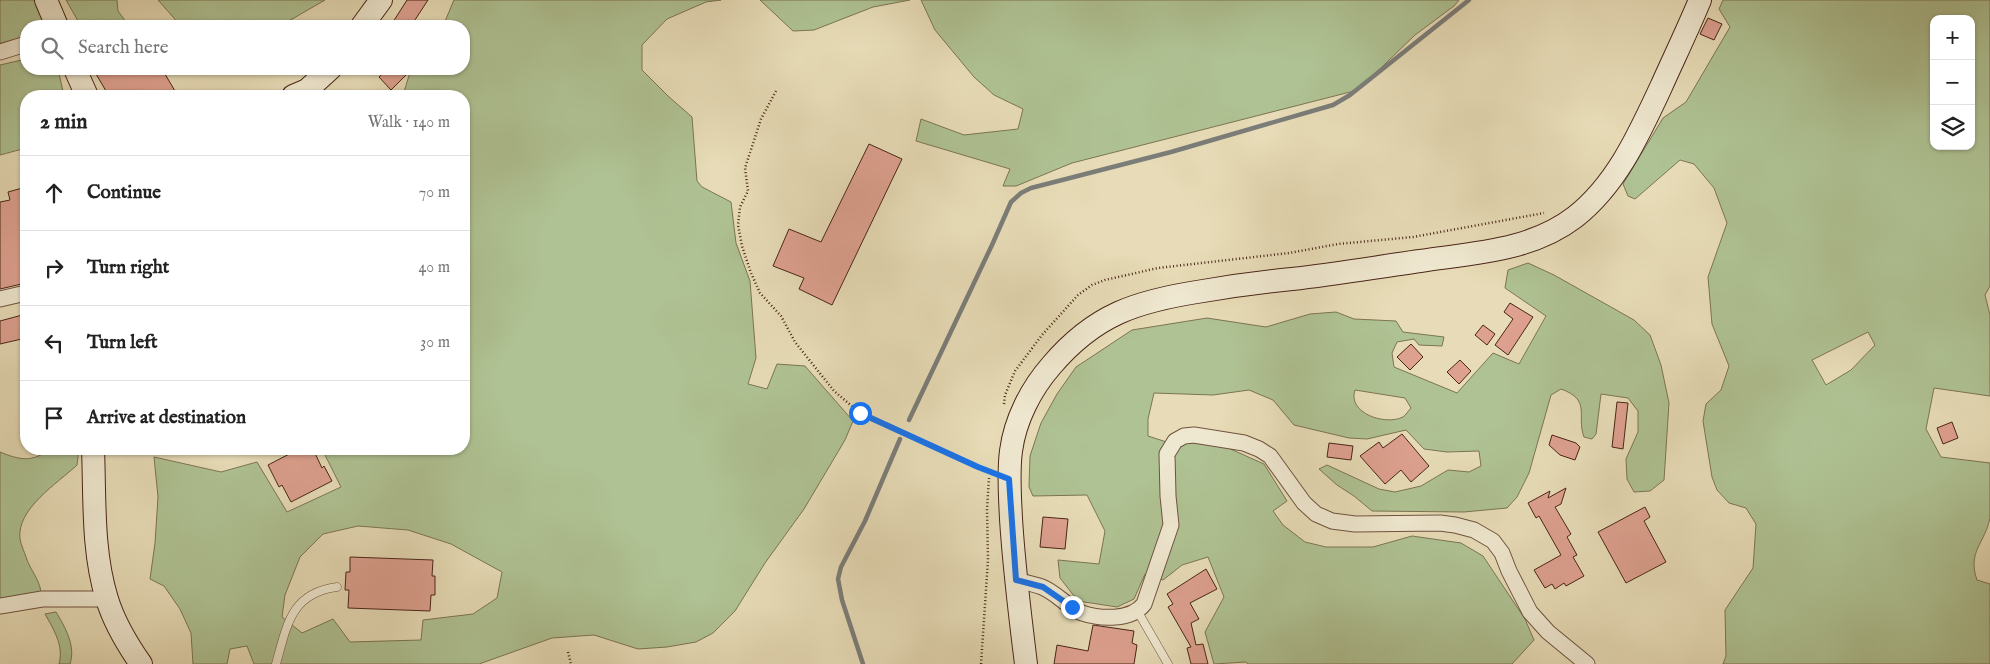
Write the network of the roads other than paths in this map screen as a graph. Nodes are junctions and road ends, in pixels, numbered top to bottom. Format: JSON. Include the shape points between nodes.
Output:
{"nodes":[{"id":1,"x":46,"y":0,"type":"edge"},
{"id":2,"x":381,"y":0,"type":"edge"},
{"id":3,"x":1700,"y":0,"type":"edge"},
{"id":4,"x":54,"y":20,"type":"edge"},
{"id":5,"x":366,"y":20,"type":"edge"},
{"id":6,"x":20,"y":46,"type":"edge"},
{"id":7,"x":0,"y":52,"type":"edge"},
{"id":8,"x":78,"y":75,"type":"edge"},
{"id":9,"x":323,"y":75,"type":"edge"},
{"id":10,"x":84,"y":90,"type":"edge"},
{"id":11,"x":307,"y":90,"type":"edge"},
{"id":12,"x":20,"y":294,"type":"edge"},
{"id":13,"x":0,"y":299,"type":"edge"},
{"id":14,"x":93,"y":455,"type":"edge"},
{"id":15,"x":1016,"y":580,"type":"junction"},
{"id":16,"x":337,"y":587,"type":"dead end"},
{"id":17,"x":107,"y":599,"type":"junction"},
{"id":18,"x":0,"y":606,"type":"edge"},
{"id":19,"x":1138,"y":612,"type":"junction"},
{"id":20,"x":141,"y":664,"type":"edge"},
{"id":21,"x":276,"y":664,"type":"edge"},
{"id":22,"x":1026,"y":664,"type":"edge"},
{"id":23,"x":1168,"y":664,"type":"edge"},
{"id":24,"x":1587,"y":664,"type":"edge"}],
"edges":[{"from":1,"to":4,"type":"street"},
{"from":2,"to":5,"type":"street"},
{"from":3,"to":15,"type":"street","via":[[1630,150],[1589,205],[1553,231],[1510,247],[1156,299],[1114,314],[1075,339],[1045,372],[1033,391],[999,476]]},
{"from":6,"to":7,"type":"street"},
{"from":8,"to":10,"type":"street"},
{"from":9,"to":11,"type":"street"},
{"from":12,"to":13,"type":"street"},
{"from":14,"to":17,"type":"street","via":[[100,570]]},
{"from":15,"to":19,"type":"street","via":[[1043,587],[1082,613],[1112,618]]},
{"from":15,"to":22,"type":"street"},
{"from":16,"to":21,"type":"lane","via":[[315,593],[299,603]]},
{"from":17,"to":18,"type":"street","via":[[42,599]]},
{"from":17,"to":20,"type":"street","via":[[114,619]]},
{"from":19,"to":23,"type":"lane"},
{"from":19,"to":24,"type":"street","via":[[1144,604],[1171,525],[1167,454],[1175,440],[1194,435],[1244,443],[1259,449],[1270,456],[1304,503],[1316,514],[1332,521],[1355,524],[1440,523],[1474,530],[1493,542],[1502,553],[1530,612],[1548,632]]}]}
